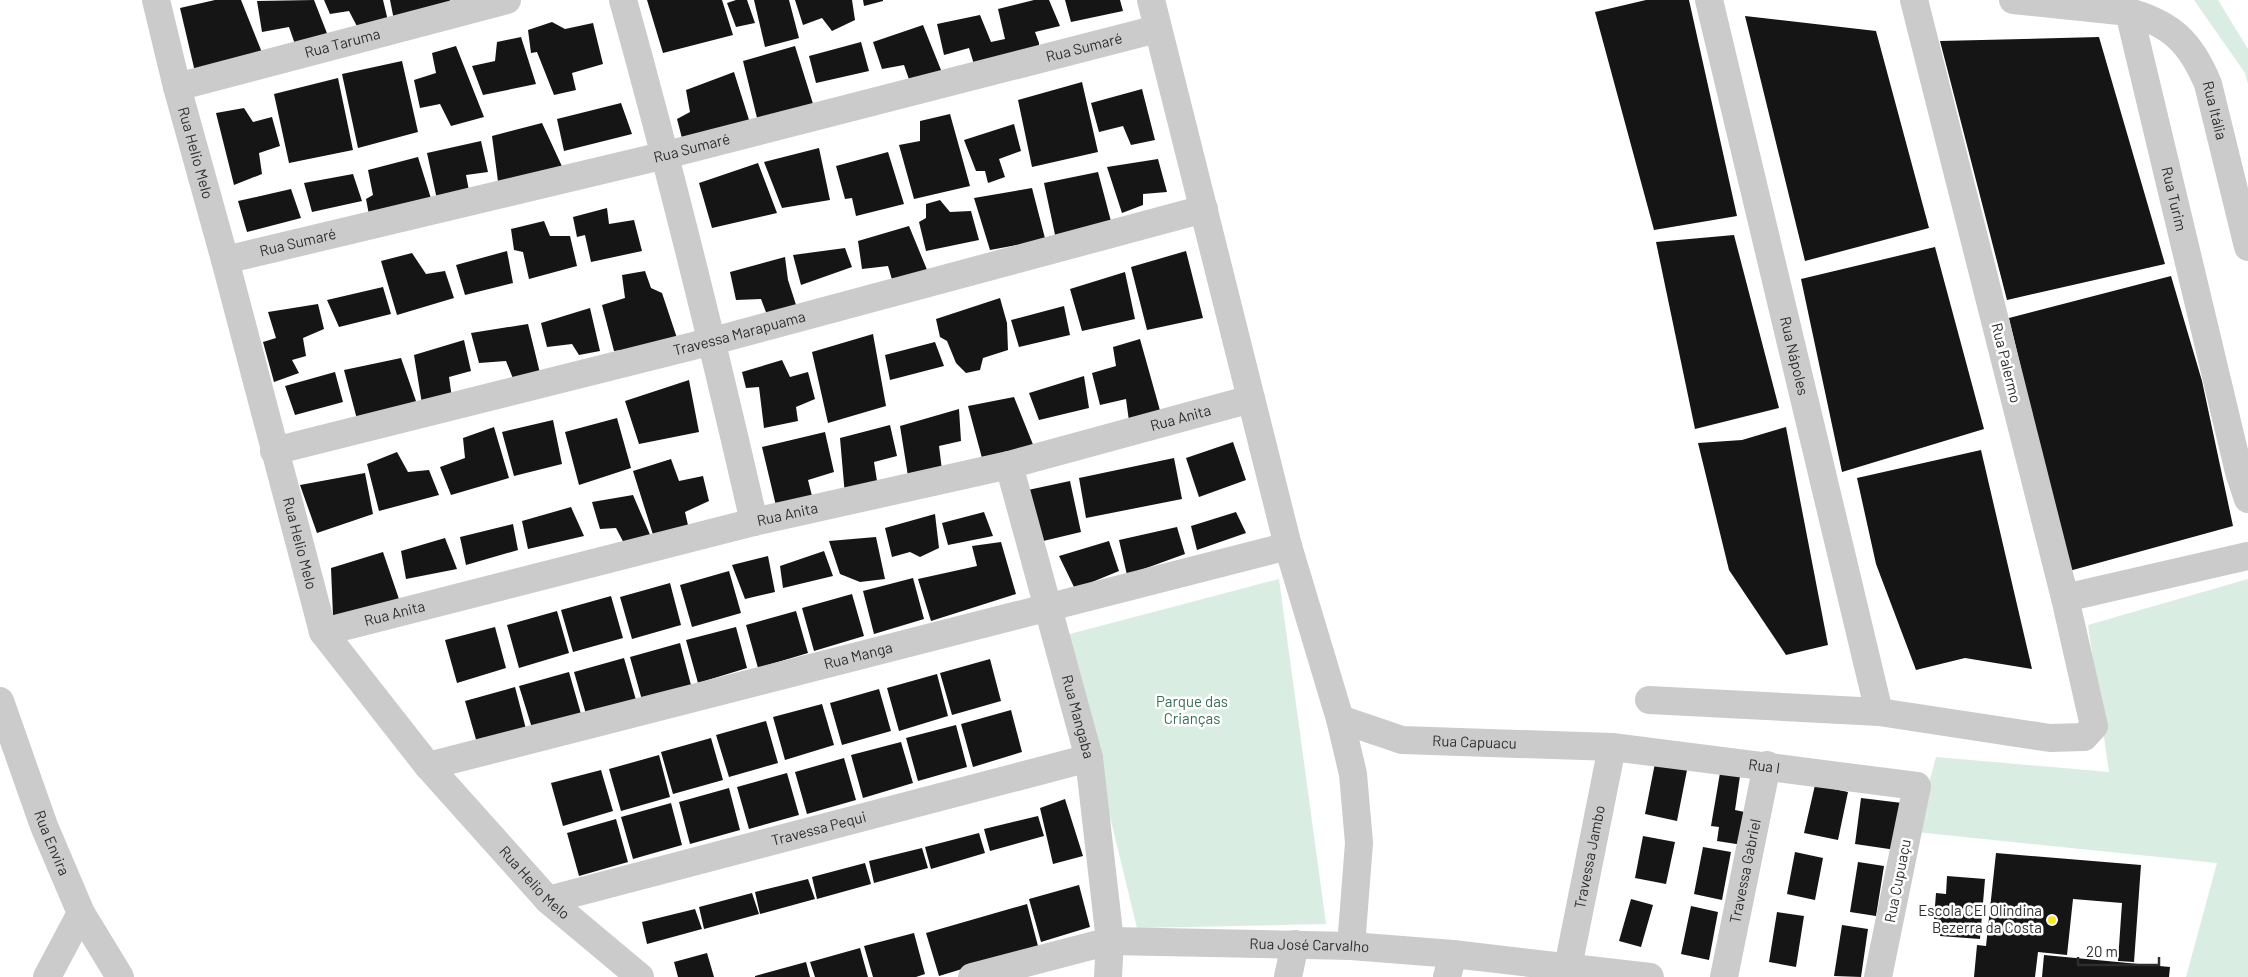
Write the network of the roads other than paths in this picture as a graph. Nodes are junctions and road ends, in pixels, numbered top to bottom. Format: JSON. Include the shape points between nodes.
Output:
{"nodes":[{"id":1,"x":156,"y":0,"type":"edge"},
{"id":2,"x":508,"y":0,"type":"edge"},
{"id":3,"x":622,"y":0,"type":"edge"},
{"id":4,"x":1151,"y":0,"type":"edge"},
{"id":5,"x":1708,"y":0,"type":"edge"},
{"id":6,"x":1914,"y":0,"type":"edge"},
{"id":7,"x":2013,"y":0,"type":"edge"},
{"id":8,"x":2129,"y":12,"type":"junction"},
{"id":9,"x":1157,"y":29,"type":"junction"},
{"id":10,"x":177,"y":87,"type":"junction"},
{"id":11,"x":666,"y":155,"type":"junction"},
{"id":12,"x":1204,"y":209,"type":"junction"},
{"id":13,"x":2248,"y":247,"type":"edge"},
{"id":14,"x":225,"y":260,"type":"junction"},
{"id":15,"x":713,"y":341,"type":"junction"},
{"id":16,"x":1251,"y":398,"type":"junction"},
{"id":17,"x":274,"y":451,"type":"junction"},
{"id":18,"x":1009,"y":465,"type":"junction"},
{"id":19,"x":2248,"y":499,"type":"edge"},
{"id":20,"x":754,"y":522,"type":"junction"},
{"id":21,"x":1288,"y":546,"type":"junction"},
{"id":22,"x":2248,"y":556,"type":"edge"},
{"id":23,"x":2065,"y":598,"type":"junction"},
{"id":24,"x":1048,"y":606,"type":"junction"},
{"id":25,"x":323,"y":632,"type":"junction"},
{"id":26,"x":1649,"y":700,"type":"dead end"},
{"id":27,"x":0,"y":701,"type":"edge"},
{"id":28,"x":1879,"y":712,"type":"junction"},
{"id":29,"x":1340,"y":719,"type":"junction"},
{"id":30,"x":1612,"y":747,"type":"junction"},
{"id":31,"x":1089,"y":758,"type":"junction"},
{"id":32,"x":1767,"y":765,"type":"junction"},
{"id":33,"x":428,"y":766,"type":"junction"},
{"id":34,"x":1917,"y":786,"type":"joint"},
{"id":35,"x":548,"y":900,"type":"junction"},
{"id":36,"x":81,"y":913,"type":"junction"},
{"id":37,"x":1110,"y":941,"type":"junction"},
{"id":38,"x":1295,"y":944,"type":"junction"},
{"id":39,"x":1350,"y":946,"type":"junction"},
{"id":40,"x":1450,"y":965,"type":"edge"},
{"id":41,"x":1568,"y":967,"type":"junction"},
{"id":42,"x":1615,"y":975,"type":"edge"},
{"id":43,"x":47,"y":977,"type":"edge"},
{"id":44,"x":120,"y":977,"type":"edge"},
{"id":45,"x":640,"y":977,"type":"edge"},
{"id":46,"x":972,"y":977,"type":"edge"},
{"id":47,"x":1108,"y":977,"type":"edge"},
{"id":48,"x":1288,"y":977,"type":"edge"},
{"id":49,"x":1650,"y":977,"type":"edge"},
{"id":50,"x":1724,"y":977,"type":"edge"},
{"id":51,"x":1878,"y":977,"type":"edge"}],
"edges":[{"from":1,"to":10,"type":"street","name":"Rua Helio Melo"},
{"from":2,"to":10,"type":"street","name":"Rua Taruma"},
{"from":3,"to":11,"type":"street"},
{"from":4,"to":9,"type":"street"},
{"from":5,"to":28,"type":"street","name":"Rua Nápoles"},
{"from":6,"to":23,"type":"street","name":"Rua Palermo"},
{"from":7,"to":8,"type":"street"},
{"from":8,"to":13,"type":"street","name":"Rua Itália","via":[[2150,18],[2170,29],[2200,63]]},
{"from":8,"to":19,"type":"street","name":"Rua Turim"},
{"from":9,"to":11,"type":"street","name":"Rua Sumaré"},
{"from":9,"to":12,"type":"street"},
{"from":10,"to":14,"type":"street","name":"Rua Helio Melo"},
{"from":11,"to":14,"type":"street","name":"Rua Sumaré"},
{"from":11,"to":15,"type":"street"},
{"from":12,"to":15,"type":"street","name":"Travessa Marapuama"},
{"from":12,"to":16,"type":"street"},
{"from":14,"to":17,"type":"street","name":"Rua Helio Melo"},
{"from":15,"to":17,"type":"street","name":"Travessa Marapuama"},
{"from":15,"to":20,"type":"street"},
{"from":16,"to":18,"type":"street","name":"Rua Anita"},
{"from":16,"to":21,"type":"street"},
{"from":17,"to":25,"type":"street","name":"Rua Helio Melo"},
{"from":18,"to":20,"type":"street","name":"Rua Anita"},
{"from":18,"to":24,"type":"street","name":"Rua Mangaba"},
{"from":20,"to":25,"type":"street","name":"Rua Anita"},
{"from":21,"to":24,"type":"street","name":"Rua Manga"},
{"from":21,"to":29,"type":"street"},
{"from":22,"to":23,"type":"street"},
{"from":23,"to":28,"type":"street","name":"Rua Palermo","via":[[2094,726],[2084,737],[2050,738]]},
{"from":24,"to":31,"type":"street","name":"Rua Mangaba"},
{"from":24,"to":33,"type":"street","name":"Rua Manga"},
{"from":25,"to":33,"type":"street","name":"Rua Helio Melo"},
{"from":26,"to":28,"type":"street"},
{"from":27,"to":36,"type":"street","name":"Rua Envira","via":[[44,826]]},
{"from":29,"to":30,"type":"street","name":"Rua Capuacu","via":[[1402,740]]},
{"from":29,"to":39,"type":"street","via":[[1353,774],[1359,843]]},
{"from":30,"to":32,"type":"street","name":"Rua I"},
{"from":30,"to":41,"type":"street","name":"Travessa Jambo"},
{"from":31,"to":35,"type":"street","name":"Travessa Pequi"},
{"from":31,"to":37,"type":"street","name":"Rua Mangaba"},
{"from":32,"to":34,"type":"street","name":"Rua I"},
{"from":32,"to":50,"type":"street","name":"Travessa Gabriel"},
{"from":33,"to":35,"type":"street","name":"Rua Helio Melo"},
{"from":34,"to":51,"type":"street","name":"Rua Cupuaçu"},
{"from":35,"to":45,"type":"street","name":"Rua Helio Melo"},
{"from":36,"to":43,"type":"street"},
{"from":36,"to":44,"type":"street","name":"Rua Envira"},
{"from":37,"to":38,"type":"street","name":"Rua José Carvalho"},
{"from":37,"to":46,"type":"street","name":"Rua José Carvalho"},
{"from":37,"to":47,"type":"street","name":"Rua Mangaba"},
{"from":38,"to":39,"type":"street","name":"Rua José Carvalho"},
{"from":38,"to":48,"type":"street"},
{"from":39,"to":40,"type":"street","name":"Rua José Carvalho"},
{"from":40,"to":41,"type":"street","name":"Rua José Carvalho"},
{"from":41,"to":42,"type":"street","name":"Rua José Carvalho"},
{"from":42,"to":49,"type":"street","name":"Rua José Carvalho"}]}
